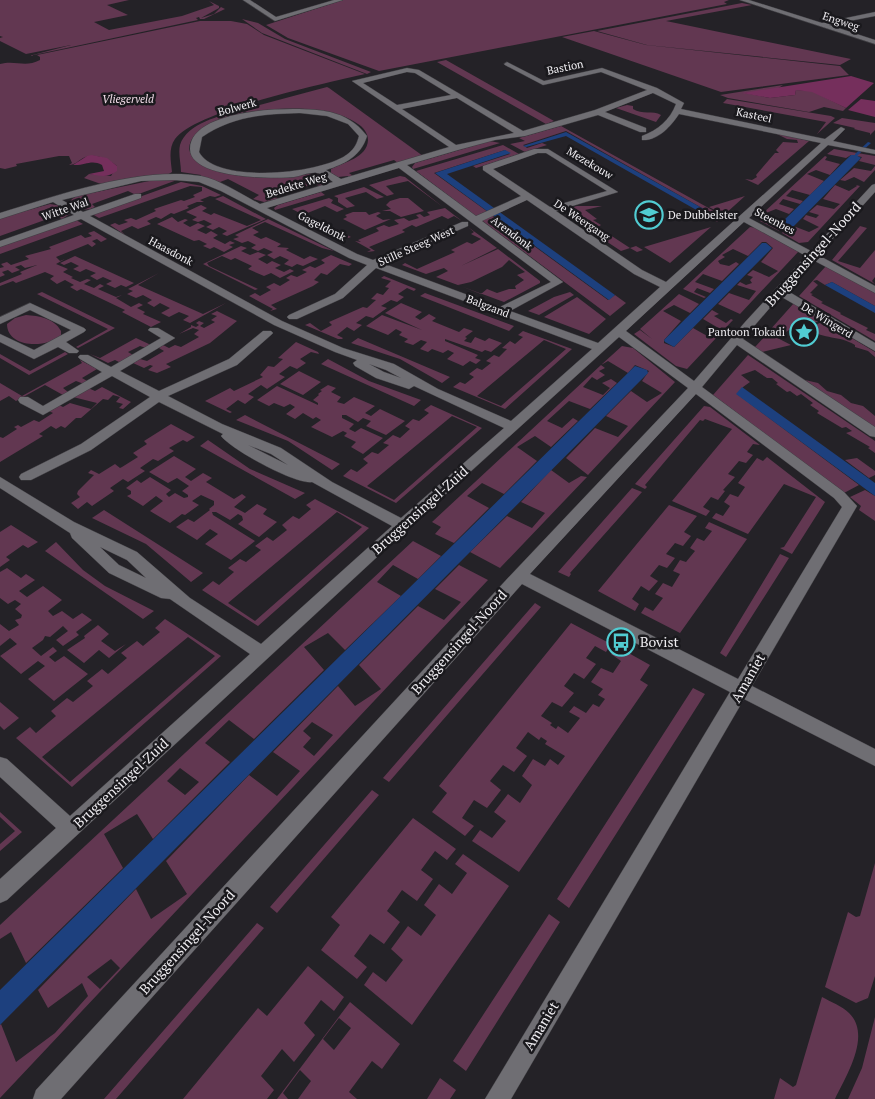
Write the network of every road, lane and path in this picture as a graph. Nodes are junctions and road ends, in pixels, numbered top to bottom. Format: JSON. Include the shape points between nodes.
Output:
{"nodes":[{"id":1,"x":246,"y":0,"type":"edge"},
{"id":2,"x":340,"y":0,"type":"edge"},
{"id":3,"x":746,"y":0,"type":"edge"},
{"id":4,"x":875,"y":14,"type":"edge"},
{"id":5,"x":822,"y":25,"type":"junction"},
{"id":6,"x":875,"y":42,"type":"edge"},
{"id":7,"x":507,"y":64,"type":"dead end"},
{"id":8,"x":591,"y":65,"type":"dead end"},
{"id":9,"x":602,"y":70,"type":"junction"},
{"id":10,"x":654,"y":90,"type":"junction"},
{"id":11,"x":456,"y":96,"type":"junction"},
{"id":12,"x":679,"y":107,"type":"junction"},
{"id":13,"x":395,"y":108,"type":"junction"},
{"id":14,"x":598,"y":112,"type":"junction"},
{"id":15,"x":841,"y":129,"type":"dead end"},
{"id":16,"x":522,"y":134,"type":"junction"},
{"id":17,"x":826,"y":143,"type":"junction"},
{"id":18,"x":455,"y":148,"type":"junction"},
{"id":19,"x":875,"y":152,"type":"edge"},
{"id":20,"x":401,"y":165,"type":"junction"},
{"id":21,"x":486,"y":168,"type":"joint"},
{"id":22,"x":318,"y":170,"type":"junction"},
{"id":23,"x":341,"y":183,"type":"junction"},
{"id":24,"x":875,"y":186,"type":"edge"},
{"id":25,"x":138,"y":196,"type":"dead end"},
{"id":26,"x":527,"y":197,"type":"junction"},
{"id":27,"x":54,"y":199,"type":"junction"},
{"id":28,"x":259,"y":207,"type":"junction"},
{"id":29,"x":547,"y":211,"type":"junction"},
{"id":30,"x":82,"y":215,"type":"junction"},
{"id":31,"x":0,"y":216,"type":"edge"},
{"id":32,"x":743,"y":218,"type":"junction"},
{"id":33,"x":470,"y":222,"type":"junction"},
{"id":34,"x":0,"y":244,"type":"edge"},
{"id":35,"x":813,"y":255,"type":"junction"},
{"id":36,"x":375,"y":263,"type":"junction"},
{"id":37,"x":668,"y":287,"type":"junction"},
{"id":38,"x":875,"y":290,"type":"edge"},
{"id":39,"x":779,"y":291,"type":"junction"},
{"id":40,"x":501,"y":311,"type":"junction"},
{"id":41,"x":293,"y":317,"type":"dead end"},
{"id":42,"x":2,"y":319,"type":"edge"},
{"id":43,"x":154,"y":330,"type":"dead end"},
{"id":44,"x":619,"y":331,"type":"junction"},
{"id":45,"x":267,"y":333,"type":"dead end"},
{"id":46,"x":0,"y":337,"type":"edge"},
{"id":47,"x":736,"y":339,"type":"junction"},
{"id":48,"x":58,"y":342,"type":"junction"},
{"id":49,"x":600,"y":348,"type":"junction"},
{"id":50,"x":875,"y":348,"type":"edge"},
{"id":51,"x":73,"y":351,"type":"dead end"},
{"id":52,"x":84,"y":357,"type":"dead end"},
{"id":53,"x":112,"y":371,"type":"junction"},
{"id":54,"x":695,"y":388,"type":"junction"},
{"id":55,"x":159,"y":396,"type":"junction"},
{"id":56,"x":24,"y":400,"type":"dead end"},
{"id":57,"x":513,"y":427,"type":"junction"},
{"id":58,"x":875,"y":433,"type":"edge"},
{"id":59,"x":9,"y":483,"type":"edge"},
{"id":60,"x":403,"y":525,"type":"junction"},
{"id":61,"x":520,"y":576,"type":"junction"},
{"id":62,"x":262,"y":654,"type":"junction"},
{"id":63,"x":742,"y":689,"type":"junction"},
{"id":64,"x":875,"y":758,"type":"edge"},
{"id":65,"x":0,"y":765,"type":"edge"},
{"id":66,"x":71,"y":829,"type":"junction"},
{"id":67,"x":0,"y":893,"type":"edge"},
{"id":68,"x":44,"y":1099,"type":"edge"},
{"id":69,"x":497,"y":1099,"type":"edge"}],
"edges":[{"from":1,"to":2,"type":"street","via":[[275,20]]},
{"from":3,"to":5,"type":"street","name":"Engweg"},
{"from":4,"to":5,"type":"street"},
{"from":5,"to":6,"type":"street","name":"Engweg"},
{"from":7,"to":9,"type":"street","name":"Bastion","via":[[543,83]]},
{"from":8,"to":9,"type":"street","name":"Bastion"},
{"from":9,"to":10,"type":"street","name":"Bastion"},
{"from":10,"to":12,"type":"street","name":"Bastion","via":[[670,96]]},
{"from":10,"to":14,"type":"street"},
{"from":11,"to":13,"type":"street"},
{"from":11,"to":13,"type":"street","via":[[412,70],[357,82]]},
{"from":11,"to":16,"type":"street"},
{"from":12,"to":14,"type":"street","via":[[661,130],[644,134]]},
{"from":12,"to":17,"type":"street","name":"Kasteel"},
{"from":13,"to":18,"type":"street"},
{"from":14,"to":16,"type":"street"},
{"from":15,"to":17,"type":"street","name":"Bruggensingel-Zuid"},
{"from":16,"to":18,"type":"street","name":"Bedekte Weg"},
{"from":17,"to":19,"type":"street","name":"Kasteel"},
{"from":17,"to":32,"type":"street","name":"Bruggensingel-Zuid"},
{"from":18,"to":20,"type":"street","name":"Bedekte Weg"},
{"from":20,"to":23,"type":"street","name":"Bedekte Weg"},
{"from":20,"to":33,"type":"street","name":"Arendonk"},
{"from":21,"to":26,"type":"street","name":"De Weergang"},
{"from":21,"to":29,"type":"street","name":"Mezekouw","via":[[537,151],[548,151],[614,192]]},
{"from":22,"to":22,"type":"street","name":"Bolwerk","via":[[335,165],[358,151],[363,136],[357,127],[326,114],[270,111],[218,123],[205,130],[194,144],[200,160],[238,174],[274,175]]},
{"from":22,"to":23,"type":"street"},
{"from":23,"to":28,"type":"street","name":"Bedekte Weg"},
{"from":24,"to":35,"type":"street","name":"Bruggensingel-Noord"},
{"from":25,"to":30,"type":"street","name":"Witte Wal"},
{"from":26,"to":29,"type":"street","name":"De Weergang"},
{"from":26,"to":33,"type":"street","name":"Stille Steeg West"},
{"from":27,"to":28,"type":"street","name":"Bedekte Weg","via":[[141,178],[181,177],[201,179]]},
{"from":27,"to":30,"type":"street","name":"Haasdonk"},
{"from":27,"to":31,"type":"street","name":"Bedekte Weg"},
{"from":28,"to":36,"type":"street","name":"Gageldonk","via":[[353,256]]},
{"from":29,"to":37,"type":"street","name":"De Weergang","via":[[638,272]]},
{"from":30,"to":34,"type":"street","name":"Witte Wal"},
{"from":30,"to":57,"type":"street","name":"Haasdonk","via":[[278,323],[339,350],[380,375],[434,392]]},
{"from":32,"to":35,"type":"street","name":"Steenbes"},
{"from":32,"to":37,"type":"street","name":"Bruggensingel-Zuid"},
{"from":33,"to":36,"type":"street","name":"Stille Steeg West"},
{"from":33,"to":40,"type":"street","name":"Arendonk","via":[[558,282]]},
{"from":35,"to":38,"type":"street","name":"Steenbes"},
{"from":35,"to":39,"type":"street","name":"Bruggensingel-Noord"},
{"from":36,"to":40,"type":"street","name":"Balgzand"},
{"from":36,"to":41,"type":"street","name":"Stille Steeg West","via":[[339,296]]},
{"from":37,"to":44,"type":"street","name":"Bruggensingel-Zuid"},
{"from":39,"to":47,"type":"street","name":"Bruggensingel-Noord"},
{"from":39,"to":50,"type":"street","name":"De Wingerd"},
{"from":40,"to":49,"type":"street","name":"Balgzand"},
{"from":42,"to":48,"type":"street","via":[[30,306],[80,330]]},
{"from":43,"to":53,"type":"street","via":[[169,338]]},
{"from":44,"to":49,"type":"street","name":"Bruggensingel-Zuid"},
{"from":44,"to":54,"type":"street","name":"Amaniet"},
{"from":45,"to":55,"type":"street","via":[[233,362]]},
{"from":46,"to":48,"type":"street","via":[[34,355]]},
{"from":47,"to":54,"type":"street","name":"Bruggensingel-Noord"},
{"from":47,"to":58,"type":"street"},
{"from":48,"to":51,"type":"street"},
{"from":49,"to":57,"type":"street","name":"Bruggensingel-Zuid"},
{"from":52,"to":53,"type":"street"},
{"from":53,"to":55,"type":"street"},
{"from":53,"to":56,"type":"street","via":[[43,411]]},
{"from":54,"to":61,"type":"street","name":"Bruggensingel-Noord"},
{"from":54,"to":63,"type":"street","name":"Amaniet","via":[[839,494],[850,506]]},
{"from":55,"to":59,"type":"street","via":[[86,447]]},
{"from":55,"to":60,"type":"street","via":[[217,427],[264,461],[328,485]]},
{"from":57,"to":60,"type":"street","name":"Bruggensingel-Zuid"},
{"from":59,"to":62,"type":"street","via":[[69,526],[114,569],[184,602]]},
{"from":60,"to":62,"type":"street","name":"Bruggensingel-Zuid"},
{"from":61,"to":63,"type":"street"},
{"from":61,"to":68,"type":"street","name":"Bruggensingel-Noord"},
{"from":62,"to":66,"type":"street","name":"Bruggensingel-Zuid"},
{"from":63,"to":64,"type":"street"},
{"from":63,"to":69,"type":"street","name":"Amaniet"},
{"from":65,"to":66,"type":"street"},
{"from":66,"to":67,"type":"street","name":"Bruggensingel-Zuid"}]}
